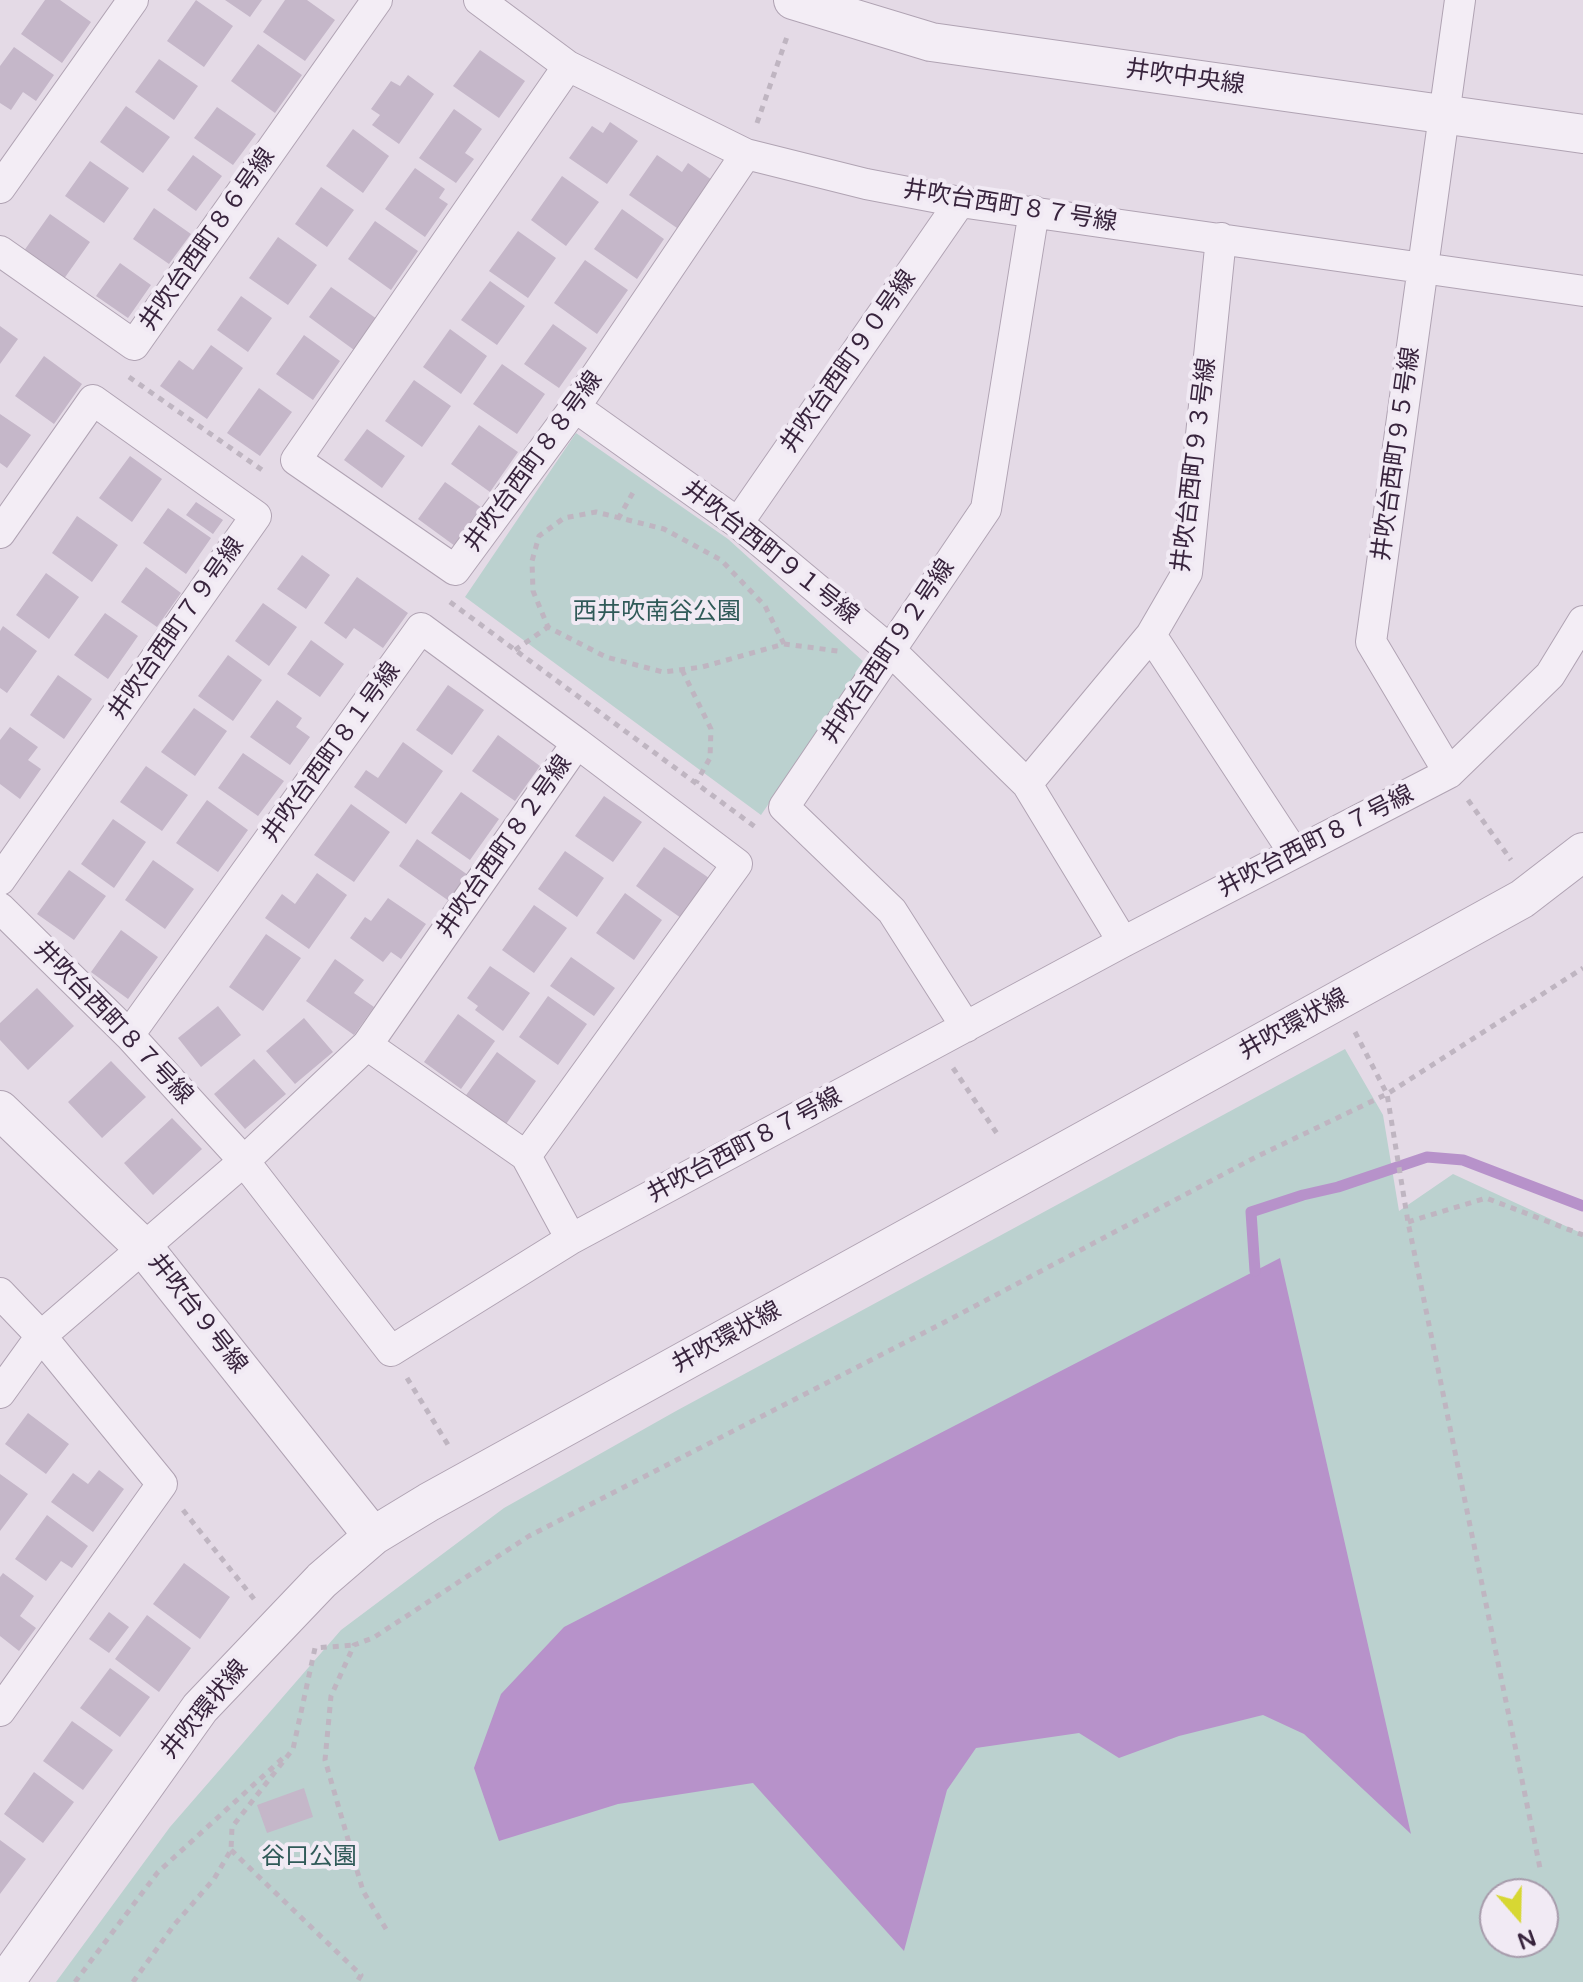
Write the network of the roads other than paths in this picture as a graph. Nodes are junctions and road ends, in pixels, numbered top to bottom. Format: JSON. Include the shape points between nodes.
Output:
{"nodes":[{"id":1,"x":133,"y":0,"type":"edge"},
{"id":2,"x":377,"y":0,"type":"edge"},
{"id":3,"x":479,"y":0,"type":"edge"},
{"id":4,"x":1460,"y":0,"type":"edge"},
{"id":5,"x":796,"y":2,"type":"edge"},
{"id":6,"x":568,"y":66,"type":"junction"},
{"id":7,"x":1442,"y":115,"type":"junction"},
{"id":8,"x":1583,"y":134,"type":"edge"},
{"id":9,"x":746,"y":154,"type":"junction"},
{"id":10,"x":0,"y":188,"type":"edge"},
{"id":11,"x":960,"y":202,"type":"junction"},
{"id":12,"x":1034,"y":211,"type":"junction"},
{"id":13,"x":1221,"y":238,"type":"junction"},
{"id":14,"x":0,"y":251,"type":"edge"},
{"id":15,"x":1422,"y":269,"type":"junction"},
{"id":16,"x":1583,"y":291,"type":"edge"},
{"id":17,"x":575,"y":407,"type":"junction"},
{"id":18,"x":738,"y":523,"type":"junction"},
{"id":19,"x":0,"y":533,"type":"edge"},
{"id":20,"x":1583,"y":621,"type":"edge"},
{"id":21,"x":1151,"y":635,"type":"junction"},
{"id":22,"x":890,"y":650,"type":"junction"},
{"id":23,"x":577,"y":743,"type":"junction"},
{"id":24,"x":1449,"y":773,"type":"junction"},
{"id":25,"x":1027,"y":784,"type":"junction"},
{"id":26,"x":1583,"y":852,"type":"edge"},
{"id":27,"x":1294,"y":853,"type":"junction"},
{"id":28,"x":0,"y":880,"type":"edge"},
{"id":29,"x":0,"y":908,"type":"edge"},
{"id":30,"x":1123,"y":942,"type":"junction"},
{"id":31,"x":966,"y":1027,"type":"junction"},
{"id":32,"x":129,"y":1035,"type":"junction"},
{"id":33,"x":367,"y":1045,"type":"junction"},
{"id":34,"x":0,"y":1110,"type":"edge"},
{"id":35,"x":526,"y":1156,"type":"junction"},
{"id":36,"x":244,"y":1161,"type":"junction"},
{"id":37,"x":571,"y":1239,"type":"junction"},
{"id":38,"x":144,"y":1248,"type":"junction"},
{"id":39,"x":0,"y":1293,"type":"edge"},
{"id":40,"x":41,"y":1336,"type":"junction"},
{"id":41,"x":0,"y":1393,"type":"edge"},
{"id":42,"x":373,"y":1536,"type":"junction"},
{"id":43,"x":0,"y":1711,"type":"edge"},
{"id":44,"x":5,"y":1982,"type":"edge"}],
"edges":[{"from":1,"to":10,"type":"street"},
{"from":2,"to":14,"type":"street","name":"井吹台西町８６号線","via":[[134,345]]},
{"from":3,"to":6,"type":"street","name":"井吹台西町８７号線"},
{"from":4,"to":7,"type":"street","name":"井吹台西町９５号線"},
{"from":5,"to":7,"type":"street","name":"井吹中央線","via":[[931,42]]},
{"from":6,"to":9,"type":"street","name":"井吹台西町８７号線"},
{"from":6,"to":17,"type":"street","name":"井吹台西町８８号線","via":[[296,460],[455,570]]},
{"from":7,"to":8,"type":"street","name":"井吹中央線"},
{"from":7,"to":15,"type":"street","name":"井吹台西町９５号線"},
{"from":9,"to":11,"type":"street","name":"井吹台西町８７号線"},
{"from":9,"to":17,"type":"street","name":"井吹台西町８８号線"},
{"from":11,"to":12,"type":"street","name":"井吹台西町８７号線"},
{"from":11,"to":18,"type":"street","name":"井吹台西町９０号線"},
{"from":12,"to":13,"type":"street","name":"井吹台西町８７号線"},
{"from":12,"to":22,"type":"street","name":"井吹台西町９２号線","via":[[986,509]]},
{"from":13,"to":15,"type":"street","name":"井吹台西町８７号線"},
{"from":13,"to":21,"type":"street","name":"井吹台西町９３号線","via":[[1187,573]]},
{"from":15,"to":16,"type":"street","name":"井吹台西町８７号線"},
{"from":15,"to":24,"type":"street","name":"井吹台西町９５号線","via":[[1371,642]]},
{"from":17,"to":18,"type":"street","name":"井吹台西町９１号線"},
{"from":18,"to":22,"type":"street","name":"井吹台西町９１号線"},
{"from":19,"to":28,"type":"street","name":"井吹台西町７９号線","via":[[93,400],[256,516]]},
{"from":20,"to":24,"type":"street","name":"井吹台西町８７号線","via":[[1550,675]]},
{"from":21,"to":25,"type":"street","name":"井吹台西町９３号線"},
{"from":21,"to":27,"type":"street"},
{"from":22,"to":25,"type":"street","name":"井吹台西町９１号線"},
{"from":22,"to":31,"type":"street","name":"井吹台西町９２号線","via":[[784,807],[892,911]]},
{"from":23,"to":32,"type":"street","name":"井吹台西町８１号線","via":[[421,628]]},
{"from":23,"to":33,"type":"street","name":"井吹台西町８２号線"},
{"from":23,"to":35,"type":"street","name":"井吹台西町８２号線","via":[[737,864]]},
{"from":24,"to":27,"type":"street","name":"井吹台西町８７号線"},
{"from":25,"to":30,"type":"street","name":"井吹台西町９１号線"},
{"from":26,"to":42,"type":"street","name":"井吹環状線","via":[[1522,899]]},
{"from":27,"to":30,"type":"street","name":"井吹台西町８７号線"},
{"from":29,"to":32,"type":"street","name":"井吹台西町８７号線"},
{"from":30,"to":31,"type":"street","name":"井吹台西町８７号線"},
{"from":31,"to":37,"type":"street","name":"井吹台西町８７号線"},
{"from":32,"to":36,"type":"street","name":"井吹台西町８７号線"},
{"from":33,"to":35,"type":"street"},
{"from":33,"to":36,"type":"street","name":"井吹台西町８２号線"},
{"from":34,"to":38,"type":"street","name":"井吹台９号線"},
{"from":35,"to":37,"type":"street"},
{"from":36,"to":37,"type":"street","name":"井吹台西町８７号線","via":[[391,1351]]},
{"from":36,"to":38,"type":"street","name":"井吹台西町８２号線"},
{"from":38,"to":40,"type":"street","name":"井吹台西町８２号線"},
{"from":38,"to":42,"type":"street","name":"井吹台９号線"},
{"from":39,"to":40,"type":"street"},
{"from":40,"to":41,"type":"street","name":"井吹台西町８２号線"},
{"from":40,"to":43,"type":"street","via":[[162,1484]]},
{"from":42,"to":44,"type":"street","name":"井吹環状線","via":[[322,1580],[200,1708]]}]}
